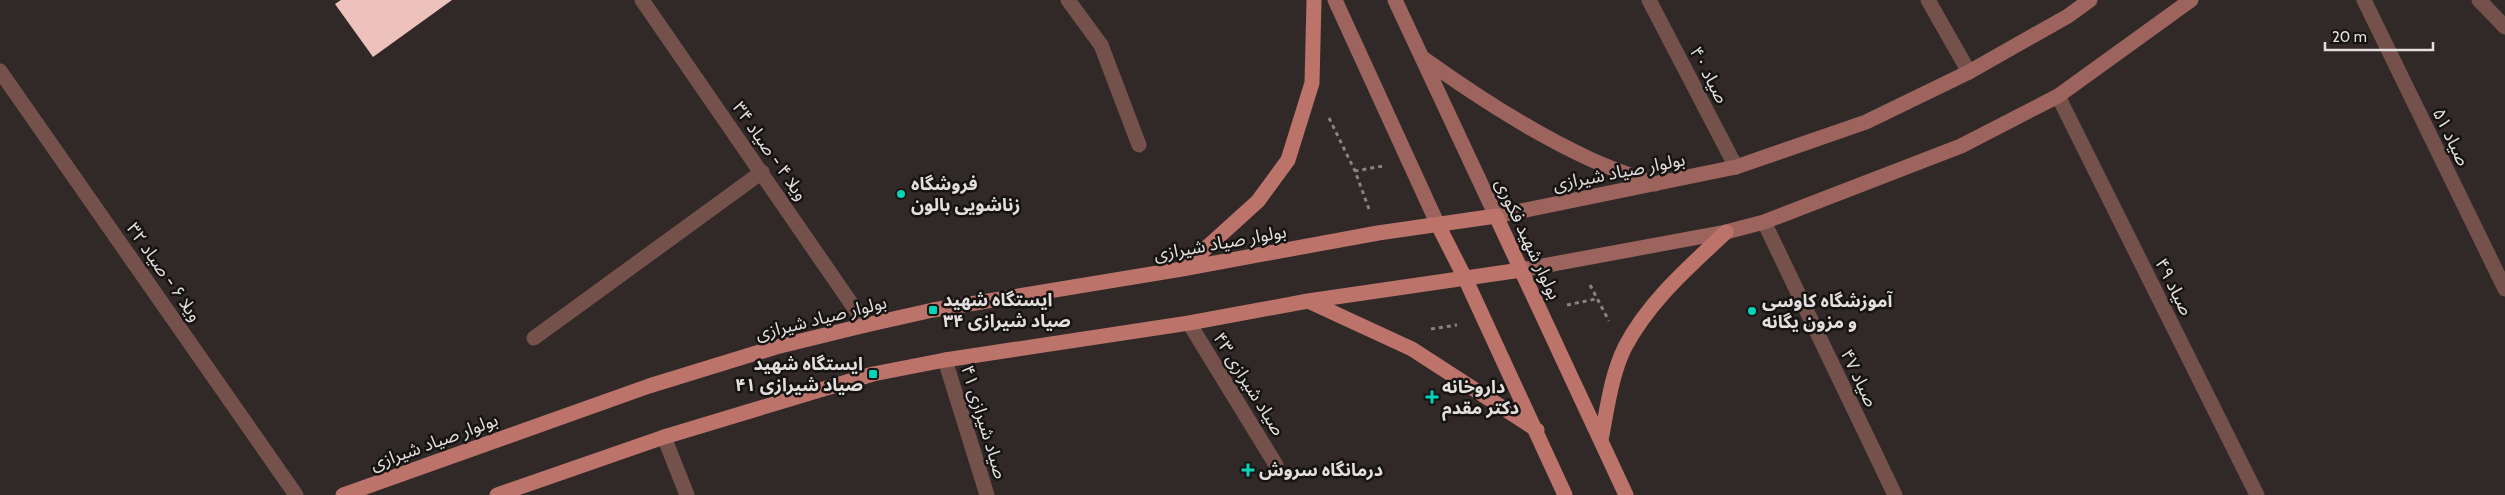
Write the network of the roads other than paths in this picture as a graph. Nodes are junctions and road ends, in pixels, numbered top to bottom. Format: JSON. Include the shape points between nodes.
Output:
{"nodes":[{"id":1,"x":642,"y":0,"type":"edge"},
{"id":2,"x":1068,"y":0,"type":"edge"},
{"id":3,"x":1314,"y":0,"type":"edge"},
{"id":4,"x":1335,"y":0,"type":"edge"},
{"id":5,"x":1395,"y":0,"type":"edge"},
{"id":6,"x":1648,"y":0,"type":"edge"},
{"id":7,"x":1928,"y":0,"type":"edge"},
{"id":8,"x":2090,"y":0,"type":"edge"},
{"id":9,"x":2191,"y":0,"type":"edge"},
{"id":10,"x":2364,"y":0,"type":"edge"},
{"id":11,"x":2479,"y":0,"type":"edge"},
{"id":12,"x":2505,"y":28,"type":"edge"},
{"id":13,"x":1422,"y":57,"type":"junction"},
{"id":14,"x":0,"y":71,"type":"edge"},
{"id":15,"x":1969,"y":72,"type":"junction"},
{"id":16,"x":2058,"y":96,"type":"junction"},
{"id":17,"x":1139,"y":145,"type":"dead end"},
{"id":18,"x":1736,"y":167,"type":"junction"},
{"id":19,"x":762,"y":172,"type":"junction"},
{"id":20,"x":1656,"y":184,"type":"junction"},
{"id":21,"x":1496,"y":216,"type":"junction"},
{"id":22,"x":1764,"y":222,"type":"junction"},
{"id":23,"x":1438,"y":225,"type":"junction"},
{"id":24,"x":1726,"y":232,"type":"junction"},
{"id":25,"x":1182,"y":269,"type":"junction"},
{"id":26,"x":1521,"y":270,"type":"junction"},
{"id":27,"x":1466,"y":278,"type":"junction"},
{"id":28,"x":2505,"y":290,"type":"edge"},
{"id":29,"x":1308,"y":301,"type":"junction"},
{"id":30,"x":1189,"y":323,"type":"junction"},
{"id":31,"x":866,"y":325,"type":"junction"},
{"id":32,"x":534,"y":338,"type":"dead end"},
{"id":33,"x":945,"y":360,"type":"junction"},
{"id":34,"x":1537,"y":430,"type":"junction"},
{"id":35,"x":664,"y":437,"type":"junction"},
{"id":36,"x":1601,"y":440,"type":"junction"},
{"id":37,"x":1276,"y":465,"type":"dead end"},
{"id":38,"x":296,"y":495,"type":"edge"},
{"id":39,"x":343,"y":495,"type":"edge"},
{"id":40,"x":497,"y":495,"type":"edge"},
{"id":41,"x":687,"y":495,"type":"edge"},
{"id":42,"x":987,"y":495,"type":"edge"},
{"id":43,"x":1565,"y":495,"type":"edge"},
{"id":44,"x":1626,"y":495,"type":"edge"},
{"id":45,"x":1895,"y":495,"type":"edge"},
{"id":46,"x":2258,"y":495,"type":"edge"}],
"edges":[{"from":1,"to":19,"type":"street","name":"ویلا ۴ - صیاد ۳۴"},
{"from":2,"to":17,"type":"street","via":[[1101,45]]},
{"from":3,"to":25,"type":"main road","via":[[1312,83],[1288,160],[1258,200]]},
{"from":4,"to":23,"type":"street"},
{"from":5,"to":13,"type":"street","name":"بولوار شهید فکوری"},
{"from":6,"to":18,"type":"street","name":"صیاد ۴۰"},
{"from":7,"to":15,"type":"street"},
{"from":8,"to":15,"type":"street","name":"بولوار صیاد شیرازی"},
{"from":9,"to":16,"type":"street"},
{"from":10,"to":28,"type":"street","name":"صیاد ۵۱"},
{"from":11,"to":12,"type":"street"},
{"from":13,"to":20,"type":"street","via":[[1532,128],[1590,159]]},
{"from":13,"to":21,"type":"street","name":"بولوار شهید فکوری"},
{"from":14,"to":38,"type":"street","name":"ویلا ۶ - صیاد ۳۲"},
{"from":15,"to":18,"type":"street","name":"بولوار صیاد شیرازی","via":[[1866,122]]},
{"from":16,"to":22,"type":"street","via":[[1961,146]]},
{"from":16,"to":46,"type":"street","name":"صیاد ۴۹"},
{"from":18,"to":20,"type":"street","name":"بولوار صیاد شیرازی"},
{"from":19,"to":31,"type":"street","name":"ویلا ۴ - صیاد ۳۴"},
{"from":19,"to":32,"type":"street"},
{"from":20,"to":21,"type":"street","name":"بولوار صیاد شیرازی"},
{"from":21,"to":23,"type":"main road","name":"بولوار صیاد شیرازی"},
{"from":21,"to":26,"type":"main road","name":"بولوار شهید فکوری"},
{"from":22,"to":24,"type":"street"},
{"from":22,"to":45,"type":"street","name":"صیاد ۴۷"},
{"from":23,"to":25,"type":"main road","name":"بولوار صیاد شیرازی"},
{"from":23,"to":27,"type":"main road"},
{"from":24,"to":26,"type":"street"},
{"from":24,"to":36,"type":"main road","via":[[1663,292],[1625,347],[1613,382]]},
{"from":25,"to":31,"type":"main road","name":"بولوار صیاد شیرازی","via":[[932,310]]},
{"from":26,"to":27,"type":"main road"},
{"from":26,"to":36,"type":"main road","name":"بولوار شهید فکوری"},
{"from":27,"to":29,"type":"main road"},
{"from":27,"to":34,"type":"main road"},
{"from":29,"to":30,"type":"main road"},
{"from":29,"to":34,"type":"main road","via":[[1412,349]]},
{"from":30,"to":33,"type":"main road"},
{"from":30,"to":37,"type":"street","name":"صیاد شیرازی ۴۳"},
{"from":31,"to":39,"type":"main road","name":"بولوار صیاد شیرازی","via":[[776,347],[648,386]]},
{"from":33,"to":35,"type":"main road","via":[[873,374]]},
{"from":33,"to":42,"type":"street","name":"صیاد شیرازی ۴۱"},
{"from":34,"to":43,"type":"main road"},
{"from":35,"to":40,"type":"main road"},
{"from":35,"to":41,"type":"street"},
{"from":36,"to":44,"type":"main road","name":"بولوار شهید فکوری"}]}
